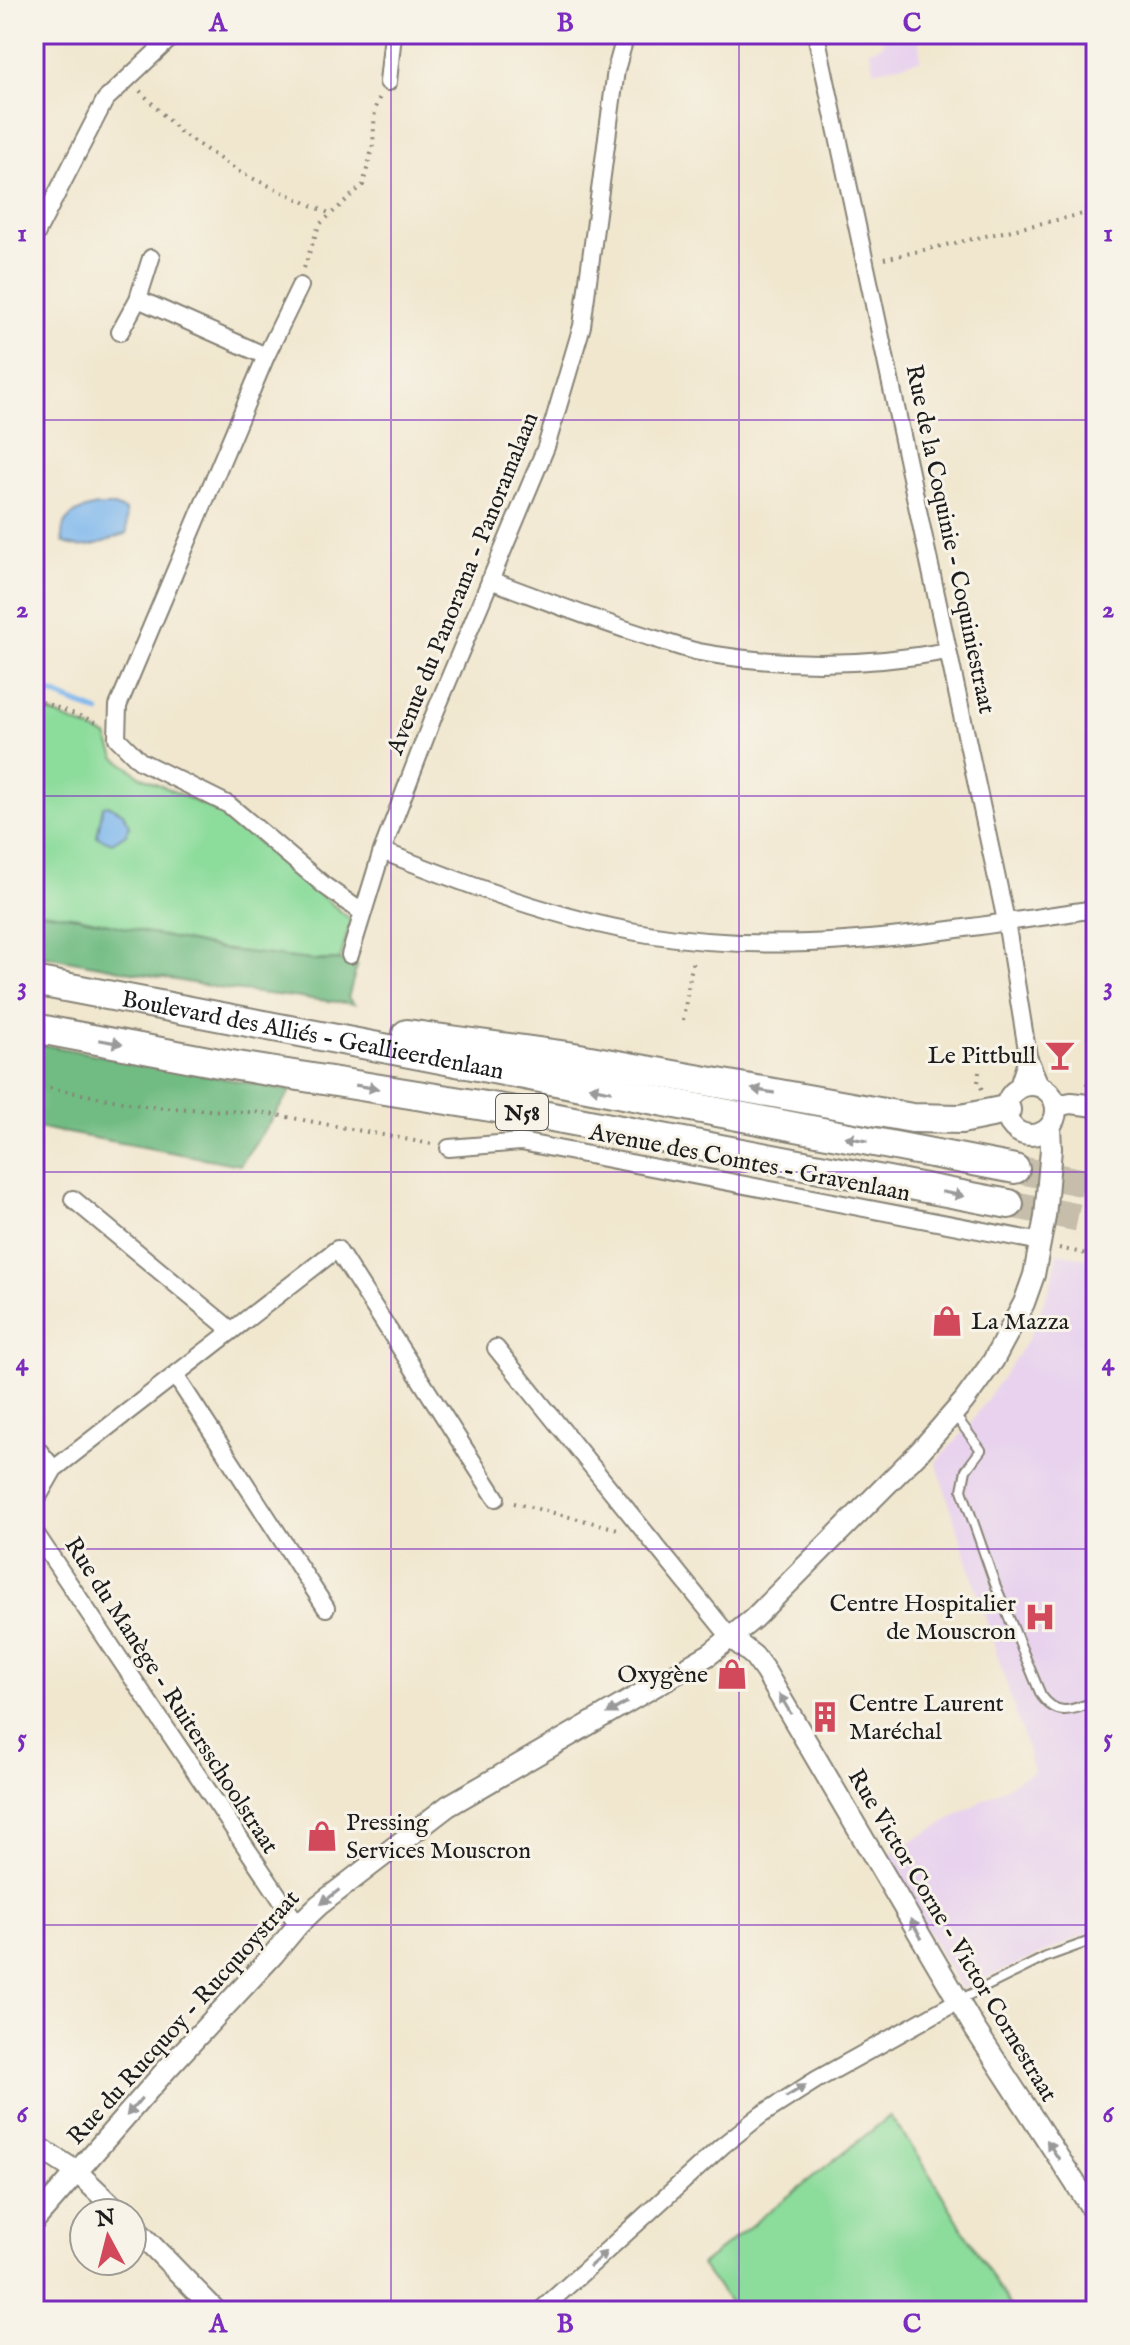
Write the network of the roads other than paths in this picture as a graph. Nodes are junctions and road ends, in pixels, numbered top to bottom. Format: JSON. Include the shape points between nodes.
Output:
{"nodes":[{"id":1,"x":175,"y":34,"type":"edge"},
{"id":2,"x":393,"y":34,"type":"edge"},
{"id":3,"x":626,"y":34,"type":"edge"},
{"id":4,"x":816,"y":34,"type":"edge"},
{"id":5,"x":388,"y":82,"type":"road end"},
{"id":6,"x":34,"y":238,"type":"edge"},
{"id":7,"x":151,"y":258,"type":"dead end"},
{"id":8,"x":300,"y":286,"type":"road end"},
{"id":9,"x":138,"y":299,"type":"junction"},
{"id":10,"x":120,"y":332,"type":"dead end"},
{"id":11,"x":266,"y":356,"type":"junction"},
{"id":12,"x":490,"y":580,"type":"junction"},
{"id":13,"x":948,"y":651,"type":"junction"},
{"id":14,"x":382,"y":851,"type":"junction"},
{"id":15,"x":1096,"y":909,"type":"edge"},
{"id":16,"x":363,"y":913,"type":"junction"},
{"id":17,"x":1006,"y":921,"type":"junction"},
{"id":18,"x":350,"y":955,"type":"dead end"},
{"id":19,"x":34,"y":981,"type":"edge"},
{"id":20,"x":34,"y":1028,"type":"edge"},
{"id":21,"x":288,"y":1029,"type":"junction"},
{"id":22,"x":1028,"y":1056,"type":"junction"},
{"id":23,"x":1041,"y":1087,"type":"junction"},
{"id":24,"x":1012,"y":1099,"type":"junction"},
{"id":25,"x":1056,"y":1106,"type":"junction"},
{"id":26,"x":1096,"y":1106,"type":"edge"},
{"id":27,"x":1040,"y":1131,"type":"junction"},
{"id":28,"x":449,"y":1148,"type":"road end"},
{"id":29,"x":1015,"y":1169,"type":"tunnel mouth"},
{"id":30,"x":73,"y":1199,"type":"dead end"},
{"id":31,"x":1009,"y":1204,"type":"tunnel mouth"},
{"id":32,"x":1041,"y":1242,"type":"junction"},
{"id":33,"x":231,"y":1330,"type":"junction"},
{"id":34,"x":496,"y":1348,"type":"dead end"},
{"id":35,"x":175,"y":1375,"type":"junction"},
{"id":36,"x":953,"y":1414,"type":"junction"},
{"id":37,"x":34,"y":1445,"type":"edge"},
{"id":38,"x":54,"y":1469,"type":"junction"},
{"id":39,"x":496,"y":1498,"type":"road end"},
{"id":40,"x":34,"y":1504,"type":"edge"},
{"id":41,"x":34,"y":1531,"type":"edge"},
{"id":42,"x":326,"y":1608,"type":"dead end"},
{"id":43,"x":729,"y":1636,"type":"junction"},
{"id":44,"x":1096,"y":1701,"type":"edge"},
{"id":45,"x":298,"y":1925,"type":"junction"},
{"id":46,"x":1096,"y":1939,"type":"edge"},
{"id":47,"x":958,"y":2001,"type":"junction"},
{"id":48,"x":34,"y":2144,"type":"edge"},
{"id":49,"x":77,"y":2172,"type":"junction"},
{"id":50,"x":103,"y":2197,"type":"edge"},
{"id":51,"x":35,"y":2214,"type":"edge"},
{"id":52,"x":1096,"y":2215,"type":"edge"},
{"id":53,"x":148,"y":2241,"type":"edge"},
{"id":54,"x":216,"y":2311,"type":"edge"},
{"id":55,"x":540,"y":2311,"type":"edge"}],
"edges":[{"from":1,"to":6,"type":"street","via":[[105,100]]},
{"from":2,"to":5,"type":"street"},
{"from":3,"to":12,"type":"street","name":"Avenue du Panorama - Panoramalaan","via":[[616,70],[582,326],[546,447]]},
{"from":4,"to":13,"type":"street","name":"Rue de la Coquinie - Coquiniestraat"},
{"from":7,"to":9,"type":"street"},
{"from":8,"to":11,"type":"street"},
{"from":9,"to":10,"type":"street"},
{"from":9,"to":11,"type":"street"},
{"from":11,"to":16,"type":"street","via":[[118,706],[117,738],[140,761],[229,805]]},
{"from":12,"to":13,"type":"street","via":[[697,652],[830,663]]},
{"from":12,"to":14,"type":"street","name":"Avenue du Panorama - Panoramalaan"},
{"from":13,"to":17,"type":"street","name":"Rue de la Coquinie - Coquiniestraat"},
{"from":14,"to":16,"type":"street","name":"Avenue du Panorama - Panoramalaan"},
{"from":14,"to":17,"type":"street","via":[[547,910],[696,940],[833,942]]},
{"from":15,"to":17,"type":"street"},
{"from":16,"to":18,"type":"street","name":"Avenue du Panorama - Panoramalaan"},
{"from":17,"to":22,"type":"street","name":"Rue de la Coquinie - Coquiniestraat"},
{"from":19,"to":21,"type":"highway","name":"Boulevard des Alliés - Geallieerdenlaan","number":"N58"},
{"from":20,"to":31,"type":"highway","name":"Boulevard des Alliés - Geallieerdenlaan","number":"N58","one_way":true,"via":[[547,1116]]},
{"from":24,"to":21,"type":"highway","one_way":true,"via":[[961,1119],[912,1118],[521,1049],[372,1030]]},
{"from":29,"to":21,"type":"highway","name":"Boulevard des Alliés - Geallieerdenlaan","number":"N58","one_way":true},
{"from":22,"to":23,"type":"street","name":"Rue de la Coquinie - Coquiniestraat"},
{"from":22,"to":24,"type":"street","name":"Rue de la Coquinie - Coquiniestraat"},
{"from":23,"to":24,"type":"street","via":[[1030,1085]]},
{"from":23,"to":25,"type":"street","name":"Rue de la Coquinie - Coquiniestraat"},
{"from":24,"to":27,"type":"street","via":[[1010,1125],[1023,1134]]},
{"from":25,"to":26,"type":"street"},
{"from":25,"to":27,"type":"street","via":[[1055,1120]]},
{"from":27,"to":32,"type":"street","via":[[1048,1165]]},
{"from":28,"to":32,"type":"street","name":"Avenue des Comtes - Gravenlaan","via":[[521,1142]]},
{"from":30,"to":33,"type":"street"},
{"from":32,"to":36,"type":"street","via":[[1034,1275],[1011,1329]]},
{"from":33,"to":35,"type":"street"},
{"from":33,"to":39,"type":"street","via":[[337,1249]]},
{"from":34,"to":43,"type":"street","name":"Rue Victor Corne - Victor Cornestraat"},
{"from":35,"to":38,"type":"street"},
{"from":35,"to":42,"type":"street"},
{"from":36,"to":43,"type":"street","via":[[753,1619]]},
{"from":36,"to":44,"type":"lane","via":[[981,1450],[966,1470],[962,1490],[1041,1695],[1049,1707],[1063,1711]]},
{"from":37,"to":38,"type":"street"},
{"from":38,"to":40,"type":"street"},
{"from":41,"to":45,"type":"street","name":"Rue du Manège - Ruitersschoolstraat"},
{"from":43,"to":45,"type":"street","name":"Rue du Rucquoy - Rucquoystraat","one_way":true,"via":[[693,1664],[440,1811]]},
{"from":47,"to":43,"type":"street","name":"Rue Victor Corne - Victor Cornestraat","one_way":true,"via":[[765,1671]]},
{"from":45,"to":49,"type":"street","name":"Rue du Rucquoy - Rucquoystraat","one_way":true},
{"from":46,"to":47,"type":"lane","via":[[1046,1957]]},
{"from":52,"to":47,"type":"street","name":"Rue Victor Corne - Victor Cornestraat","one_way":true},
{"from":55,"to":47,"type":"street","one_way":true,"via":[[761,2115]]},
{"from":48,"to":49,"type":"street"},
{"from":49,"to":50,"type":"street"},
{"from":49,"to":51,"type":"street","name":"Rue du Rucquoy - Rucquoystraat"},
{"from":53,"to":54,"type":"street"}]}
